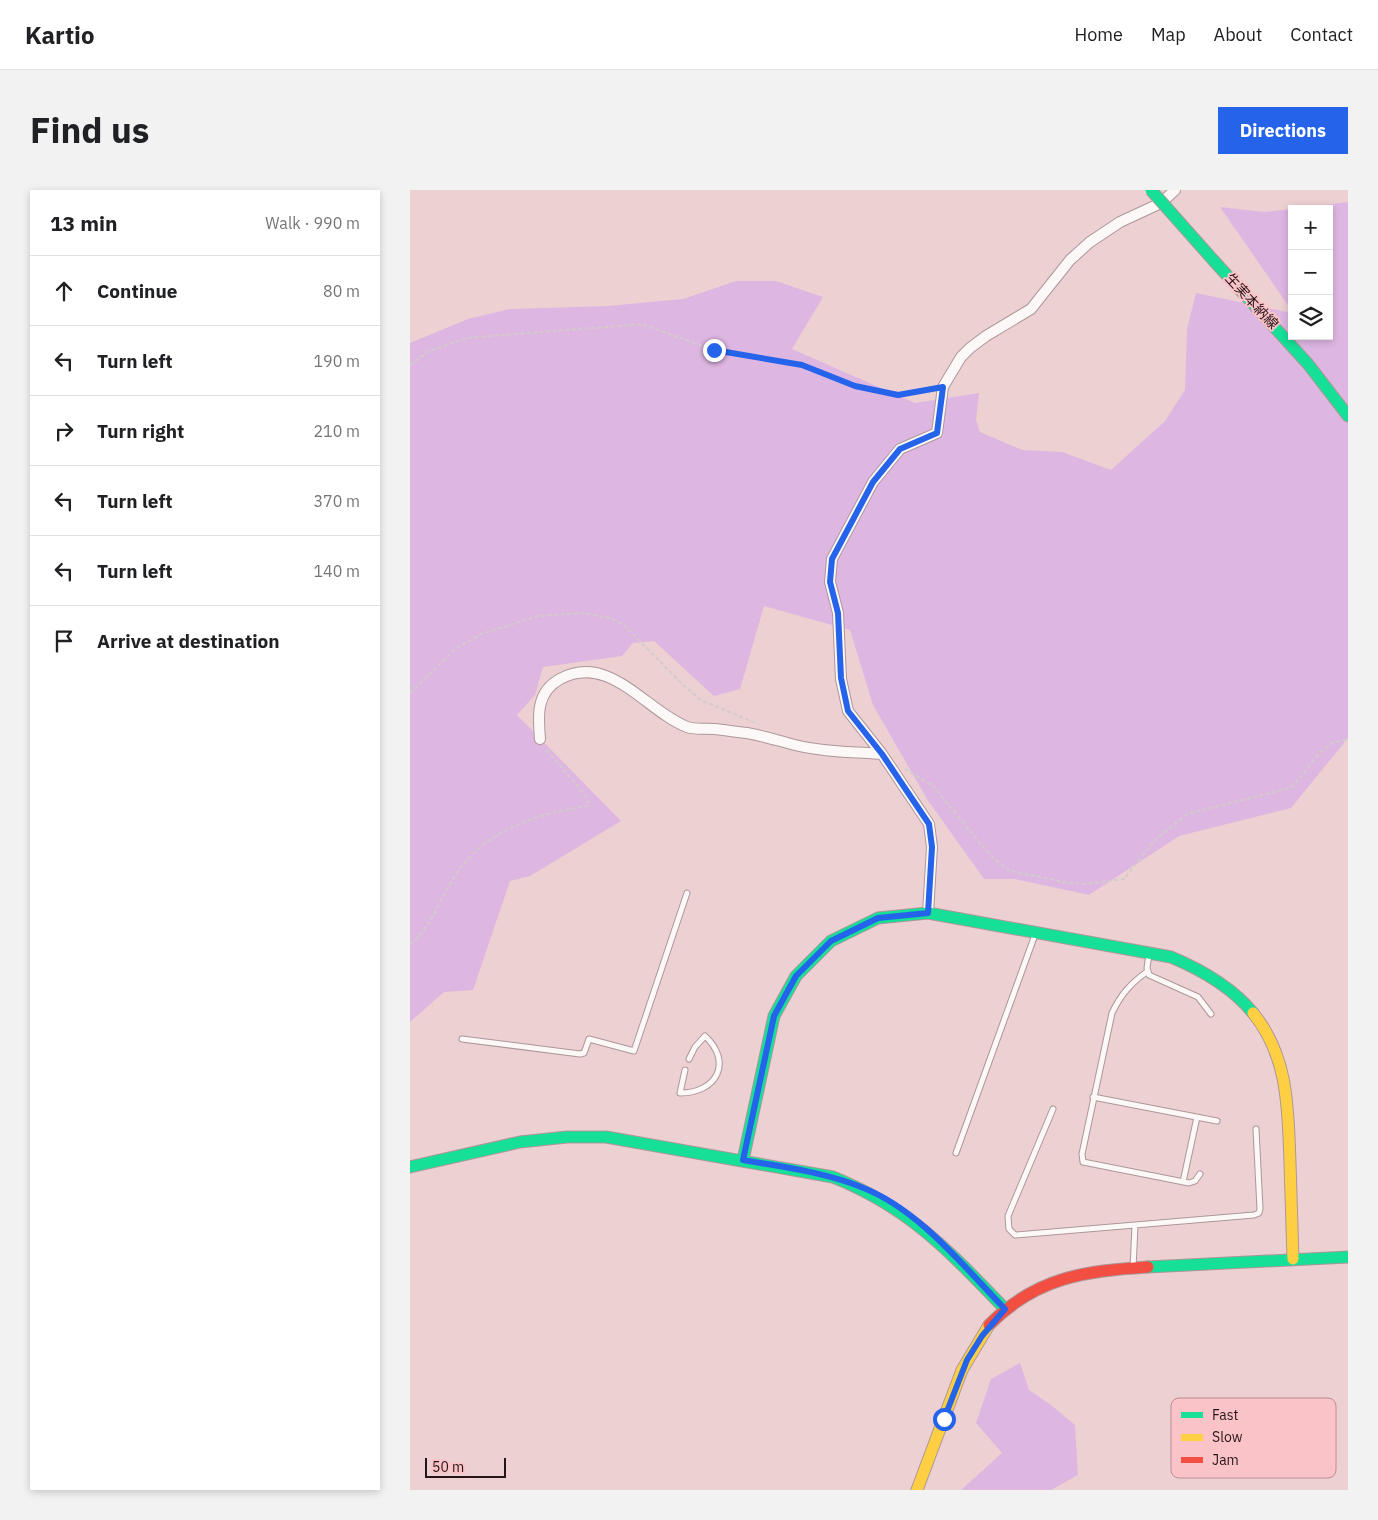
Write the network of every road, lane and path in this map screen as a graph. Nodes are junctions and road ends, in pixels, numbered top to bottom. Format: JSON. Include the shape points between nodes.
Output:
{"nodes":[{"id":1,"x":1151,"y":190,"type":"edge"},
{"id":2,"x":1175,"y":190,"type":"edge"},
{"id":3,"x":410,"y":365,"type":"edge"},
{"id":4,"x":943,"y":387,"type":"junction"},
{"id":5,"x":1348,"y":416,"type":"edge"},
{"id":6,"x":410,"y":693,"type":"edge"},
{"id":7,"x":766,"y":736,"type":"junction"},
{"id":8,"x":540,"y":739,"type":"joint"},
{"id":9,"x":1348,"y":740,"type":"edge"},
{"id":10,"x":882,"y":754,"type":"junction"},
{"id":11,"x":899,"y":765,"type":"dead end"},
{"id":12,"x":687,"y":893,"type":"dead end"},
{"id":13,"x":928,"y":913,"type":"junction"},
{"id":14,"x":1036,"y":931,"type":"junction"},
{"id":15,"x":410,"y":944,"type":"edge"},
{"id":16,"x":1149,"y":953,"type":"junction"},
{"id":17,"x":1148,"y":971,"type":"junction"},
{"id":18,"x":1212,"y":1014,"type":"dead end"},
{"id":19,"x":462,"y":1039,"type":"dead end"},
{"id":20,"x":689,"y":1059,"type":"dead end"},
{"id":21,"x":685,"y":1070,"type":"dead end"},
{"id":22,"x":1094,"y":1097,"type":"junction"},
{"id":23,"x":1052,"y":1110,"type":"dead end"},
{"id":24,"x":1197,"y":1117,"type":"junction"},
{"id":25,"x":1217,"y":1121,"type":"dead end"},
{"id":26,"x":1256,"y":1129,"type":"dead end"},
{"id":27,"x":956,"y":1152,"type":"dead end"},
{"id":28,"x":743,"y":1160,"type":"junction"},
{"id":29,"x":410,"y":1167,"type":"edge"},
{"id":30,"x":1200,"y":1174,"type":"dead end"},
{"id":31,"x":1183,"y":1182,"type":"junction"},
{"id":32,"x":1135,"y":1226,"type":"junction"},
{"id":33,"x":1348,"y":1257,"type":"edge"},
{"id":34,"x":1293,"y":1259,"type":"junction"},
{"id":35,"x":1133,"y":1268,"type":"junction"},
{"id":36,"x":1005,"y":1309,"type":"junction"},
{"id":37,"x":917,"y":1490,"type":"edge"}],
"edges":[{"from":1,"to":5,"type":"street","name":"生実本納線","bridge":true,"via":[[1302,357]]},
{"from":2,"to":4,"type":"street","via":[[1161,203],[1120,222],[1090,242],[1070,260],[1031,309],[970,348]]},
{"from":3,"to":4,"type":"path","via":[[430,351],[468,338],[642,324],[714,350],[802,365],[855,386],[898,395]]},
{"from":4,"to":10,"type":"street","via":[[937,433],[900,449],[885,467],[873,482],[832,559],[830,582],[838,613],[841,678],[848,711]]},
{"from":6,"to":7,"type":"path","via":[[454,650],[481,634],[538,616],[581,614],[611,618],[625,626],[684,688],[701,700],[760,724]]},
{"from":7,"to":8,"type":"street","via":[[689,728],[617,681],[594,672],[570,674],[545,692],[538,710]]},
{"from":7,"to":10,"type":"street","via":[[796,745]]},
{"from":8,"to":15,"type":"path","via":[[587,797],[588,806],[525,820],[483,844],[455,874],[420,937]]},
{"from":9,"to":11,"type":"path","via":[[1339,740],[1324,747],[1302,778],[1290,788],[1187,814],[1156,839],[1124,879],[1087,884],[1010,871],[991,856],[933,786]]},
{"from":10,"to":13,"type":"street","via":[[929,824],[932,847]]},
{"from":12,"to":19,"type":"lane","via":[[634,1052],[589,1039],[584,1053],[580,1054]]},
{"from":13,"to":14,"type":"street"},
{"from":13,"to":28,"type":"street","via":[[878,918],[831,941],[796,976],[774,1016]]},
{"from":14,"to":16,"type":"street"},
{"from":14,"to":27,"type":"lane"},
{"from":16,"to":17,"type":"lane"},
{"from":16,"to":34,"type":"street","via":[[1171,957],[1202,970],[1227,987],[1262,1024],[1275,1048],[1288,1103]]},
{"from":17,"to":18,"type":"lane","via":[[1149,975],[1198,997]]},
{"from":17,"to":22,"type":"lane","via":[[1131,983],[1112,1013]]},
{"from":20,"to":21,"type":"lane","via":[[705,1036],[714,1044],[719,1068],[706,1088],[694,1093],[680,1093]]},
{"from":22,"to":24,"type":"lane"},
{"from":22,"to":31,"type":"lane","via":[[1083,1162]]},
{"from":23,"to":32,"type":"lane","via":[[1008,1216],[1012,1232],[1015,1235]]},
{"from":24,"to":25,"type":"lane"},
{"from":24,"to":31,"type":"lane"},
{"from":26,"to":32,"type":"lane","via":[[1259,1213],[1246,1217]]},
{"from":28,"to":29,"type":"street","via":[[606,1137],[567,1137],[520,1142]]},
{"from":28,"to":36,"type":"street","via":[[832,1177],[863,1187],[901,1209],[934,1236]]},
{"from":30,"to":31,"type":"lane","via":[[1195,1181]]},
{"from":32,"to":35,"type":"lane"},
{"from":33,"to":34,"type":"street"},
{"from":34,"to":35,"type":"street"},
{"from":35,"to":36,"type":"street","via":[[1077,1273],[1038,1289]]},
{"from":36,"to":37,"type":"street","via":[[967,1360]]}]}
